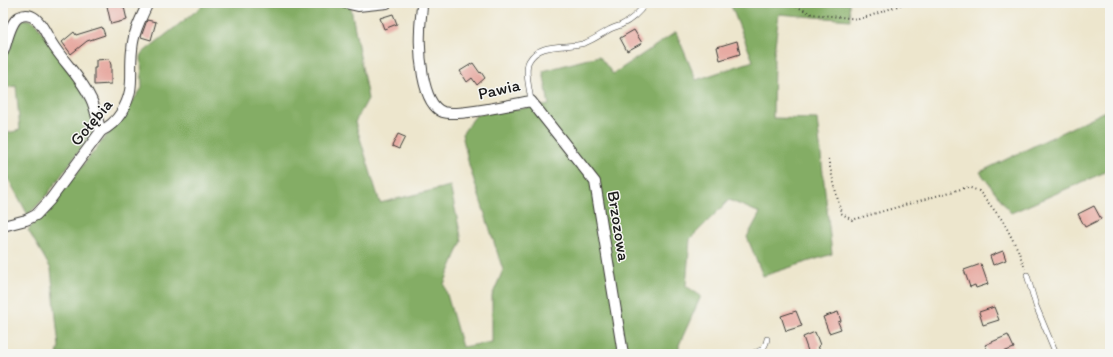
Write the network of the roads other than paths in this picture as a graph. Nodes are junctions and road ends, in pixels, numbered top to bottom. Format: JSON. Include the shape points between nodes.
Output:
{"nodes":[{"id":1,"x":148,"y":3,"type":"edge"},
{"id":2,"x":345,"y":3,"type":"edge"},
{"id":3,"x":387,"y":3,"type":"edge"},
{"id":4,"x":422,"y":3,"type":"edge"},
{"id":5,"x":646,"y":3,"type":"edge"},
{"id":6,"x":3,"y":52,"type":"edge"},
{"id":7,"x":531,"y":101,"type":"junction"},
{"id":8,"x":101,"y":131,"type":"junction"},
{"id":9,"x":5,"y":226,"type":"edge"},
{"id":10,"x":1027,"y":275,"type":"road end"},
{"id":11,"x":767,"y":339,"type":"dead end"},
{"id":12,"x":760,"y":353,"type":"edge"},
{"id":13,"x":623,"y":354,"type":"edge"},
{"id":14,"x":748,"y":354,"type":"edge"},
{"id":15,"x":1056,"y":354,"type":"edge"}],
"edges":[{"from":1,"to":8,"type":"street","name":"Gołębia","via":[[133,40],[128,100],[120,115]]},
{"from":2,"to":3,"type":"street","via":[[358,6]]},
{"from":4,"to":7,"type":"street","name":"Pawia","via":[[421,65],[426,88],[436,108],[443,112],[461,113]]},
{"from":5,"to":7,"type":"lane","name":"Pawia","via":[[633,18],[585,43],[546,48],[533,55],[528,63]]},
{"from":6,"to":8,"type":"street","via":[[10,29],[17,18],[30,15],[40,22],[51,43],[79,78],[92,100]]},
{"from":7,"to":13,"type":"street","name":"Brzozowa","via":[[595,182]]},
{"from":8,"to":9,"type":"street","name":"Gołębia","via":[[36,215]]},
{"from":10,"to":15,"type":"lane","via":[[1036,306]]},
{"from":11,"to":12,"type":"lane"},
{"from":12,"to":14,"type":"lane"}]}
